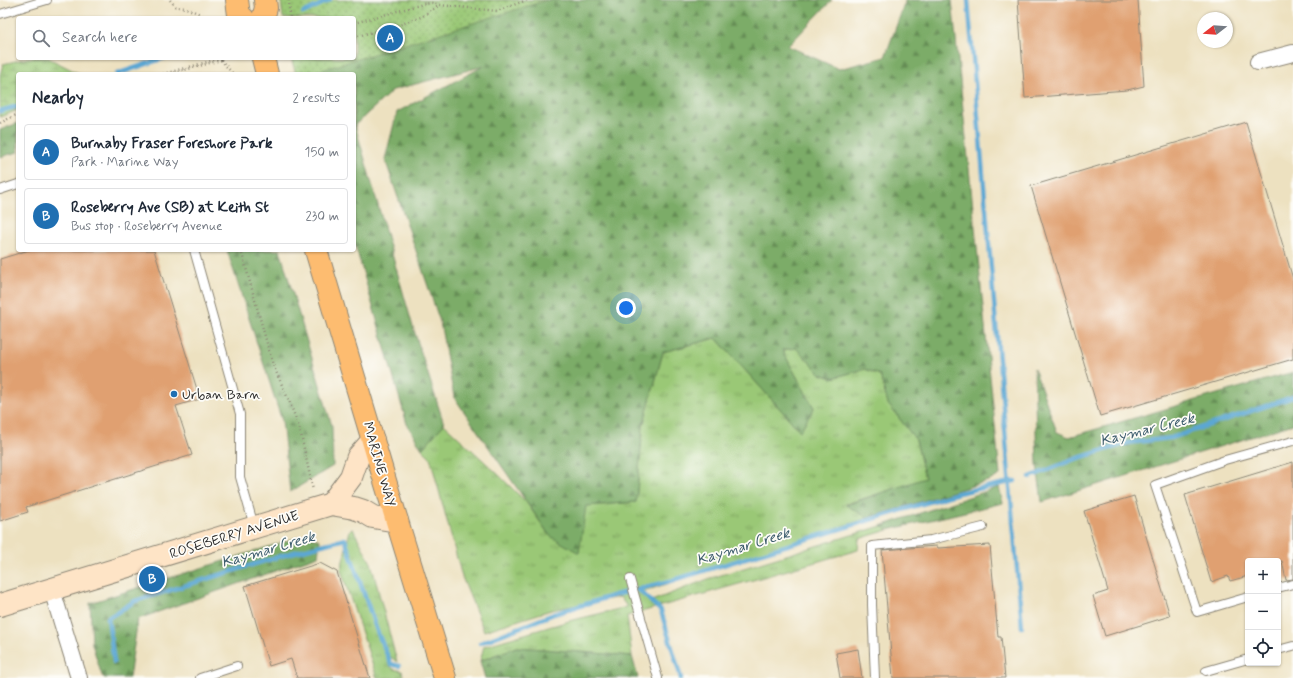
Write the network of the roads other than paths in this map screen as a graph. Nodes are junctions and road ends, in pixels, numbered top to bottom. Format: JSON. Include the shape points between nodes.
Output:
{"nodes":[{"id":1,"x":47,"y":0,"type":"edge"},
{"id":2,"x":237,"y":0,"type":"edge"},
{"id":3,"x":265,"y":0,"type":"edge"},
{"id":4,"x":0,"y":14,"type":"edge"},
{"id":5,"x":240,"y":16,"type":"edge"},
{"id":6,"x":264,"y":16,"type":"edge"},
{"id":7,"x":1293,"y":53,"type":"edge"},
{"id":8,"x":264,"y":60,"type":"edge"},
{"id":9,"x":1258,"y":62,"type":"dead end"},
{"id":10,"x":266,"y":72,"type":"edge"},
{"id":11,"x":16,"y":185,"type":"edge"},
{"id":12,"x":0,"y":190,"type":"edge"},
{"id":13,"x":195,"y":252,"type":"edge"},
{"id":14,"x":317,"y":252,"type":"edge"},
{"id":15,"x":373,"y":440,"type":"junction"},
{"id":16,"x":1293,"y":441,"type":"edge"},
{"id":17,"x":324,"y":507,"type":"junction"},
{"id":18,"x":396,"y":521,"type":"junction"},
{"id":19,"x":983,"y":526,"type":"dead end"},
{"id":20,"x":254,"y":527,"type":"junction"},
{"id":21,"x":630,"y":579,"type":"dead end"},
{"id":22,"x":1293,"y":584,"type":"edge"},
{"id":23,"x":1281,"y":587,"type":"edge"},
{"id":24,"x":52,"y":590,"type":"junction"},
{"id":25,"x":1245,"y":598,"type":"edge"},
{"id":26,"x":0,"y":605,"type":"edge"},
{"id":27,"x":1293,"y":646,"type":"edge"},
{"id":28,"x":1281,"y":649,"type":"edge"},
{"id":29,"x":1245,"y":660,"type":"edge"},
{"id":30,"x":237,"y":666,"type":"dead end"},
{"id":31,"x":1206,"y":671,"type":"dead end"},
{"id":32,"x":79,"y":678,"type":"edge"},
{"id":33,"x":200,"y":678,"type":"edge"},
{"id":34,"x":445,"y":678,"type":"edge"},
{"id":35,"x":658,"y":678,"type":"edge"},
{"id":36,"x":875,"y":678,"type":"edge"}],
"edges":[{"from":1,"to":4,"type":"lane"},
{"from":2,"to":5,"type":"main road"},
{"from":3,"to":6,"type":"main road"},
{"from":7,"to":9,"type":"street"},
{"from":8,"to":10,"type":"main road"},
{"from":11,"to":12,"type":"lane"},
{"from":13,"to":20,"type":"lane","via":[[240,414],[240,477]]},
{"from":14,"to":15,"type":"main road","name":"MARINE WAY"},
{"from":15,"to":17,"type":"street","via":[[358,457],[351,478]]},
{"from":15,"to":18,"type":"main road","name":"MARINE WAY"},
{"from":16,"to":25,"type":"lane","via":[[1154,484],[1197,612]]},
{"from":17,"to":18,"type":"street","name":"ROSEBERRY AVENUE","via":[[354,508],[373,517]]},
{"from":17,"to":20,"type":"street","name":"ROSEBERRY AVENUE"},
{"from":18,"to":34,"type":"main road","name":"MARINE WAY"},
{"from":19,"to":36,"type":"lane","via":[[931,540],[872,546]]},
{"from":20,"to":24,"type":"street","name":"ROSEBERRY AVENUE"},
{"from":21,"to":35,"type":"lane"},
{"from":22,"to":23,"type":"lane"},
{"from":24,"to":26,"type":"street","name":"ROSEBERRY AVENUE"},
{"from":24,"to":32,"type":"street"},
{"from":27,"to":28,"type":"lane"},
{"from":29,"to":31,"type":"lane"},
{"from":30,"to":33,"type":"lane"}]}
